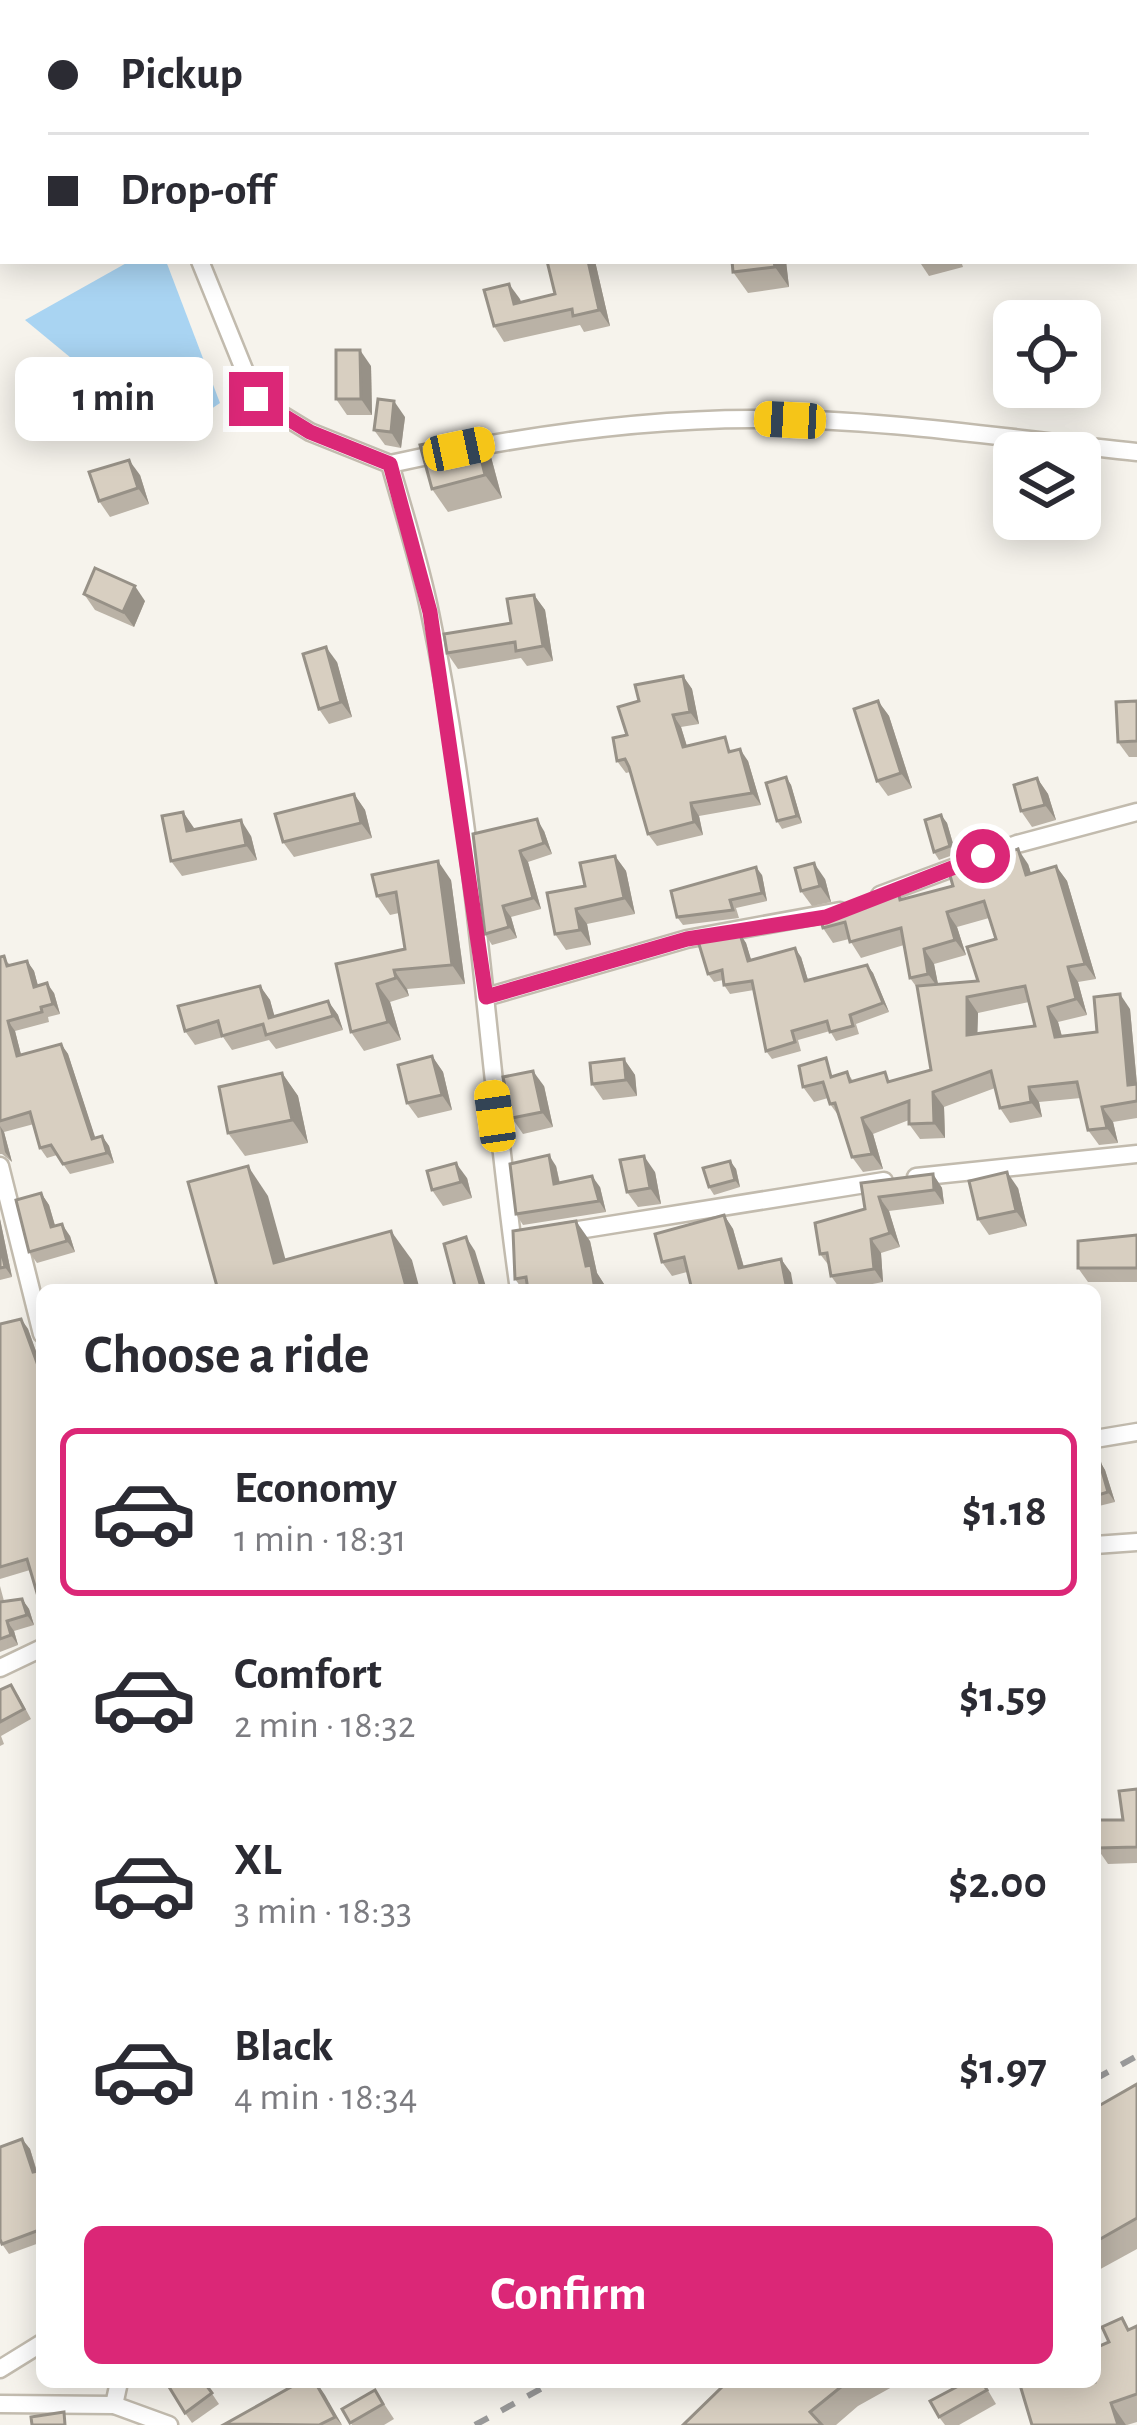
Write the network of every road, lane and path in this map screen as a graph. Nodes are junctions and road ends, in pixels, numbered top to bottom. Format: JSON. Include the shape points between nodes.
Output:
{"nodes":[{"id":1,"x":201,"y":264,"type":"edge"},
{"id":2,"x":1137,"y":452,"type":"edge"},
{"id":3,"x":390,"y":464,"type":"junction"},
{"id":4,"x":1137,"y":812,"type":"edge"},
{"id":5,"x":486,"y":997,"type":"junction"},
{"id":6,"x":1137,"y":1154,"type":"edge"},
{"id":7,"x":0,"y":1166,"type":"edge"},
{"id":8,"x":512,"y":1240,"type":"junction"},
{"id":9,"x":517,"y":1284,"type":"edge"},
{"id":10,"x":36,"y":1310,"type":"edge"},
{"id":11,"x":1137,"y":1432,"type":"edge"},
{"id":12,"x":1101,"y":1438,"type":"edge"},
{"id":13,"x":1137,"y":1542,"type":"edge"},
{"id":14,"x":1101,"y":1545,"type":"edge"},
{"id":15,"x":36,"y":1651,"type":"edge"},
{"id":16,"x":0,"y":1668,"type":"edge"},
{"id":17,"x":36,"y":2347,"type":"edge"},
{"id":18,"x":0,"y":2369,"type":"edge"},
{"id":19,"x":118,"y":2388,"type":"edge"},
{"id":20,"x":0,"y":2404,"type":"edge"},
{"id":21,"x":114,"y":2405,"type":"junction"},
{"id":22,"x":169,"y":2425,"type":"edge"}],
"edges":[{"from":1,"to":3,"type":"street","via":[[256,399],[310,432]]},
{"from":2,"to":3,"type":"street","via":[[753,418],[493,442]]},
{"from":3,"to":5,"type":"street","via":[[430,612]]},
{"from":4,"to":5,"type":"street","via":[[1018,844],[826,917],[687,939]]},
{"from":5,"to":8,"type":"street"},
{"from":6,"to":8,"type":"street","via":[[880,1182]]},
{"from":7,"to":10,"type":"street"},
{"from":8,"to":9,"type":"street"},
{"from":11,"to":12,"type":"street"},
{"from":13,"to":14,"type":"street"},
{"from":15,"to":16,"type":"street"},
{"from":17,"to":18,"type":"street"},
{"from":19,"to":21,"type":"street"},
{"from":20,"to":21,"type":"street"},
{"from":21,"to":22,"type":"street"}]}
